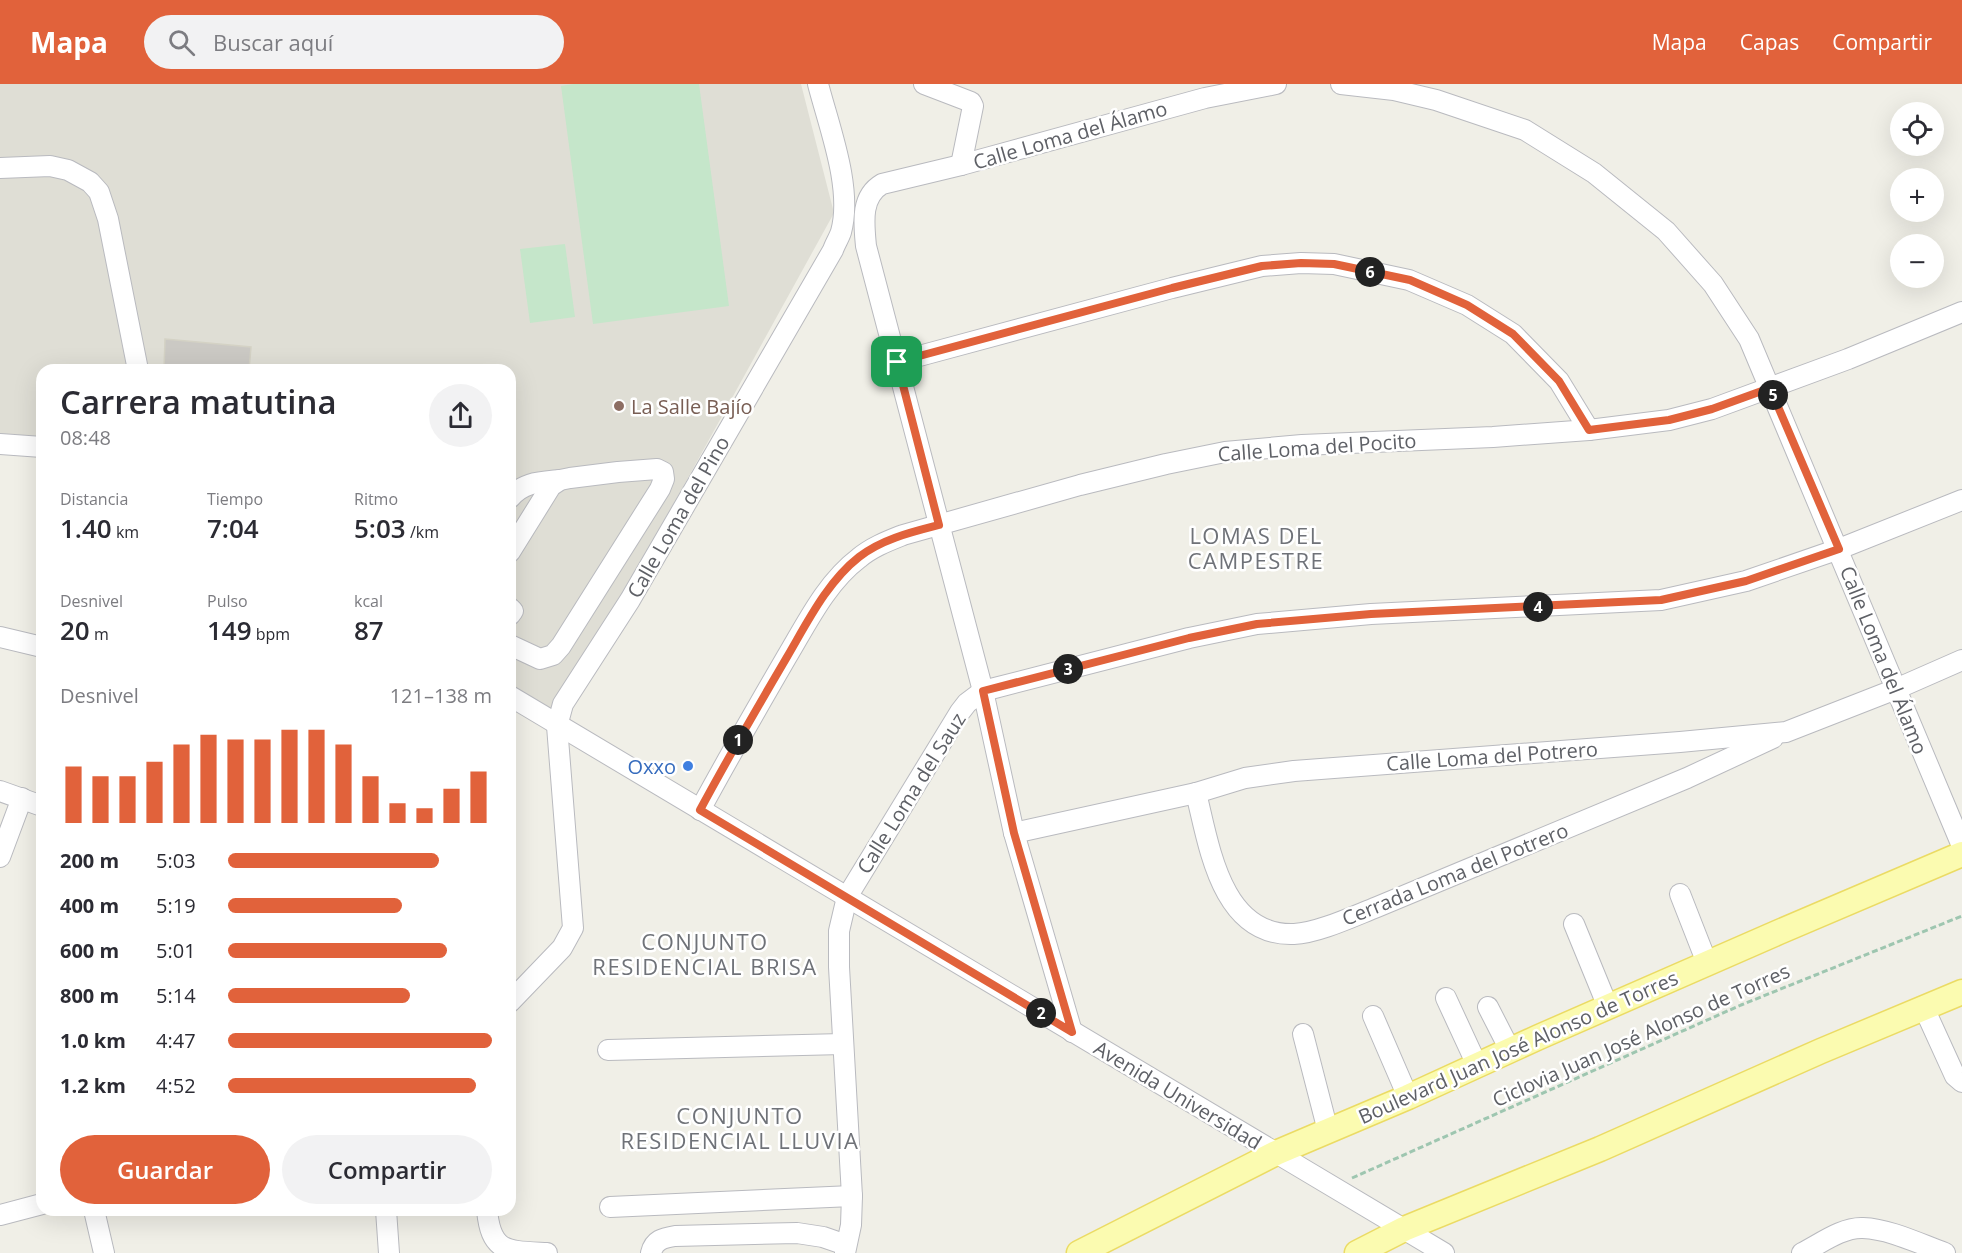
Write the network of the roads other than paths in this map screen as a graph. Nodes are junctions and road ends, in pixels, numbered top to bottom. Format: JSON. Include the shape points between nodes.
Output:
{"nodes":[{"id":1,"x":818,"y":84,"type":"edge"},
{"id":2,"x":924,"y":84,"type":"edge"},
{"id":3,"x":1276,"y":84,"type":"edge"},
{"id":4,"x":1341,"y":84,"type":"edge"},
{"id":5,"x":960,"y":165,"type":"junction"},
{"id":6,"x":0,"y":168,"type":"edge"},
{"id":7,"x":1962,"y":312,"type":"edge"},
{"id":8,"x":897,"y":362,"type":"junction"},
{"id":9,"x":137,"y":364,"type":"edge"},
{"id":10,"x":1770,"y":388,"type":"junction"},
{"id":11,"x":1589,"y":430,"type":"junction"},
{"id":12,"x":0,"y":444,"type":"edge"},
{"id":13,"x":36,"y":447,"type":"edge"},
{"id":14,"x":560,"y":480,"type":"junction"},
{"id":15,"x":516,"y":491,"type":"edge"},
{"id":16,"x":1962,"y":500,"type":"edge"},
{"id":17,"x":939,"y":525,"type":"junction"},
{"id":18,"x":516,"y":542,"type":"edge"},
{"id":19,"x":1839,"y":549,"type":"junction"},
{"id":20,"x":0,"y":638,"type":"edge"},
{"id":21,"x":36,"y":646,"type":"edge"},
{"id":22,"x":516,"y":648,"type":"edge"},
{"id":23,"x":1962,"y":660,"type":"edge"},
{"id":24,"x":1896,"y":690,"type":"junction"},
{"id":25,"x":983,"y":691,"type":"junction"},
{"id":26,"x":516,"y":700,"type":"edge"},
{"id":27,"x":557,"y":726,"type":"junction"},
{"id":28,"x":1786,"y":732,"type":"junction"},
{"id":29,"x":1680,"y":742,"type":"junction"},
{"id":30,"x":1687,"y":778,"type":"junction"},
{"id":31,"x":0,"y":791,"type":"edge"},
{"id":32,"x":1196,"y":793,"type":"junction"},
{"id":33,"x":22,"y":798,"type":"junction"},
{"id":34,"x":36,"y":804,"type":"edge"},
{"id":35,"x":700,"y":810,"type":"junction"},
{"id":36,"x":1014,"y":833,"type":"junction"},
{"id":37,"x":1962,"y":846,"type":"edge"},
{"id":38,"x":1962,"y":854,"type":"edge"},
{"id":39,"x":0,"y":856,"type":"edge"},
{"id":40,"x":1680,"y":894,"type":"dead end"},
{"id":41,"x":847,"y":897,"type":"junction"},
{"id":42,"x":1574,"y":924,"type":"dead end"},
{"id":43,"x":1707,"y":963,"type":"junction"},
{"id":44,"x":1962,"y":992,"type":"edge"},
{"id":45,"x":516,"y":996,"type":"edge"},
{"id":46,"x":1446,"y":998,"type":"dead end"},
{"id":47,"x":1608,"y":1006,"type":"junction"},
{"id":48,"x":1488,"y":1007,"type":"dead end"},
{"id":49,"x":1924,"y":1008,"type":"junction"},
{"id":50,"x":1373,"y":1016,"type":"dead end"},
{"id":51,"x":1072,"y":1032,"type":"junction"},
{"id":52,"x":1303,"y":1034,"type":"dead end"},
{"id":53,"x":843,"y":1044,"type":"junction"},
{"id":54,"x":608,"y":1050,"type":"dead end"},
{"id":55,"x":1510,"y":1050,"type":"junction"},
{"id":56,"x":1477,"y":1065,"type":"junction"},
{"id":57,"x":1962,"y":1082,"type":"edge"},
{"id":58,"x":1408,"y":1097,"type":"junction"},
{"id":59,"x":1328,"y":1131,"type":"junction"},
{"id":60,"x":1276,"y":1153,"type":"junction"},
{"id":61,"x":852,"y":1196,"type":"junction"},
{"id":62,"x":36,"y":1206,"type":"edge"},
{"id":63,"x":610,"y":1207,"type":"dead end"},
{"id":64,"x":0,"y":1215,"type":"edge"},
{"id":65,"x":95,"y":1216,"type":"edge"},
{"id":66,"x":386,"y":1216,"type":"edge"},
{"id":67,"x":487,"y":1216,"type":"edge"},
{"id":68,"x":1404,"y":1229,"type":"junction"},
{"id":69,"x":845,"y":1249,"type":"edge"},
{"id":70,"x":104,"y":1253,"type":"edge"},
{"id":71,"x":389,"y":1253,"type":"edge"},
{"id":72,"x":547,"y":1253,"type":"edge"},
{"id":73,"x":651,"y":1253,"type":"edge"},
{"id":74,"x":1079,"y":1253,"type":"edge"},
{"id":75,"x":1357,"y":1253,"type":"edge"},
{"id":76,"x":1444,"y":1253,"type":"edge"},
{"id":77,"x":1802,"y":1253,"type":"edge"},
{"id":78,"x":1945,"y":1253,"type":"edge"}],
"edges":[{"from":1,"to":27,"type":"street","name":"Calle Loma del Pino","via":[[840,172],[841,232],[630,600],[563,704]]},
{"from":2,"to":5,"type":"street","via":[[973,106]]},
{"from":3,"to":5,"type":"street","name":"Calle Loma del Álamo","via":[[1184,103]]},
{"from":4,"to":10,"type":"street","name":"Calle Loma del Álamo","via":[[1436,100],[1525,130],[1594,172],[1666,231],[1713,284],[1749,339]]},
{"from":5,"to":8,"type":"street","name":"Calle Loma del Álamo","via":[[882,184],[868,196],[866,246]]},
{"from":6,"to":9,"type":"street","via":[[50,166],[68,170],[99,192]]},
{"from":7,"to":10,"type":"street","name":"Calle Loma del Pocito"},
{"from":8,"to":11,"type":"street","via":[[1262,266],[1334,264],[1410,280],[1467,305],[1513,334],[1559,381]]},
{"from":8,"to":17,"type":"street"},
{"from":10,"to":11,"type":"street","name":"Calle Loma del Pocito","via":[[1669,420]]},
{"from":10,"to":19,"type":"street","name":"Calle Loma del Álamo"},
{"from":11,"to":17,"type":"street","name":"Calle Loma del Pocito","via":[[1225,452],[1080,485]]},
{"from":12,"to":13,"type":"street"},
{"from":14,"to":15,"type":"street","via":[[530,483]]},
{"from":14,"to":18,"type":"street","via":[[551,486]]},
{"from":14,"to":22,"type":"street","via":[[657,469],[663,472],[664,479],[553,655],[540,659]]},
{"from":16,"to":19,"type":"street","name":"Calle Loma del Sauz"},
{"from":17,"to":25,"type":"street"},
{"from":17,"to":35,"type":"street","name":"Calle Loma del Pocito","via":[[878,546],[841,574],[814,611]]},
{"from":19,"to":24,"type":"street","name":"Calle Loma del Álamo"},
{"from":19,"to":25,"type":"street","name":"Calle Loma del Sauz","via":[[1746,581],[1661,600],[1371,614],[1257,624]]},
{"from":20,"to":21,"type":"street"},
{"from":23,"to":24,"type":"street","name":"Calle Loma del Potrero"},
{"from":24,"to":28,"type":"street","name":"Calle Loma del Potrero"},
{"from":24,"to":37,"type":"street","name":"Calle Loma del Álamo"},
{"from":25,"to":36,"type":"street"},
{"from":25,"to":41,"type":"street","name":"Calle Loma del Sauz","via":[[960,712]]},
{"from":26,"to":27,"type":"street","name":"Avenida Universidad"},
{"from":27,"to":35,"type":"street","name":"Avenida Universidad"},
{"from":27,"to":45,"type":"street","via":[[573,928],[562,948]]},
{"from":28,"to":29,"type":"street","name":"Calle Loma del Potrero"},
{"from":28,"to":30,"type":"street","name":"Cerrada Loma del Potrero"},
{"from":29,"to":30,"type":"street","via":[[1688,759]]},
{"from":29,"to":32,"type":"street","name":"Calle Loma del Potrero","via":[[1294,771],[1245,778]]},
{"from":30,"to":32,"type":"street","name":"Cerrada Loma del Potrero","via":[[1377,908],[1294,934],[1272,931],[1251,921],[1230,899],[1219,879]]},
{"from":31,"to":33,"type":"street"},
{"from":32,"to":36,"type":"street","name":"Calle Loma del Potrero"},
{"from":33,"to":34,"type":"street"},
{"from":33,"to":39,"type":"street"},
{"from":35,"to":41,"type":"street","name":"Avenida Universidad"},
{"from":36,"to":51,"type":"street"},
{"from":38,"to":43,"type":"main road","name":"Boulevard Juan José Alonso de Torres"},
{"from":40,"to":43,"type":"street"},
{"from":41,"to":51,"type":"street","name":"Avenida Universidad"},
{"from":41,"to":53,"type":"street","name":"Calle Loma del Sauz","via":[[838,931]]},
{"from":42,"to":47,"type":"street"},
{"from":43,"to":47,"type":"main road","name":"Boulevard Juan José Alonso de Torres"},
{"from":44,"to":49,"type":"main road"},
{"from":46,"to":56,"type":"street"},
{"from":47,"to":55,"type":"main road","name":"Boulevard Juan José Alonso de Torres"},
{"from":48,"to":55,"type":"street"},
{"from":49,"to":57,"type":"street","via":[[1955,1076]]},
{"from":49,"to":68,"type":"main road","via":[[1600,1149]]},
{"from":50,"to":58,"type":"street"},
{"from":51,"to":60,"type":"street","name":"Avenida Universidad"},
{"from":52,"to":59,"type":"street"},
{"from":53,"to":54,"type":"street"},
{"from":53,"to":61,"type":"street","name":"Calle Loma del Sauz"},
{"from":55,"to":56,"type":"main road","name":"Boulevard Juan José Alonso de Torres"},
{"from":56,"to":58,"type":"main road","name":"Boulevard Juan José Alonso de Torres"},
{"from":58,"to":59,"type":"main road","name":"Boulevard Juan José Alonso de Torres"},
{"from":59,"to":60,"type":"main road","name":"Boulevard Juan José Alonso de Torres"},
{"from":60,"to":68,"type":"street","name":"Avenida Universidad"},
{"from":60,"to":74,"type":"main road","name":"Boulevard Juan José Alonso de Torres"},
{"from":61,"to":63,"type":"street"},
{"from":61,"to":69,"type":"street","name":"Calle Loma del Sauz"},
{"from":62,"to":64,"type":"street"},
{"from":65,"to":70,"type":"street"},
{"from":66,"to":71,"type":"street"},
{"from":67,"to":72,"type":"street","via":[[493,1241],[501,1248]]},
{"from":68,"to":75,"type":"main road"},
{"from":68,"to":76,"type":"street","name":"Avenida Universidad"},
{"from":69,"to":73,"type":"street","via":[[823,1237],[797,1233],[675,1236],[659,1240]]},
{"from":77,"to":78,"type":"street","via":[[1841,1232],[1862,1228],[1890,1233]]}]}
